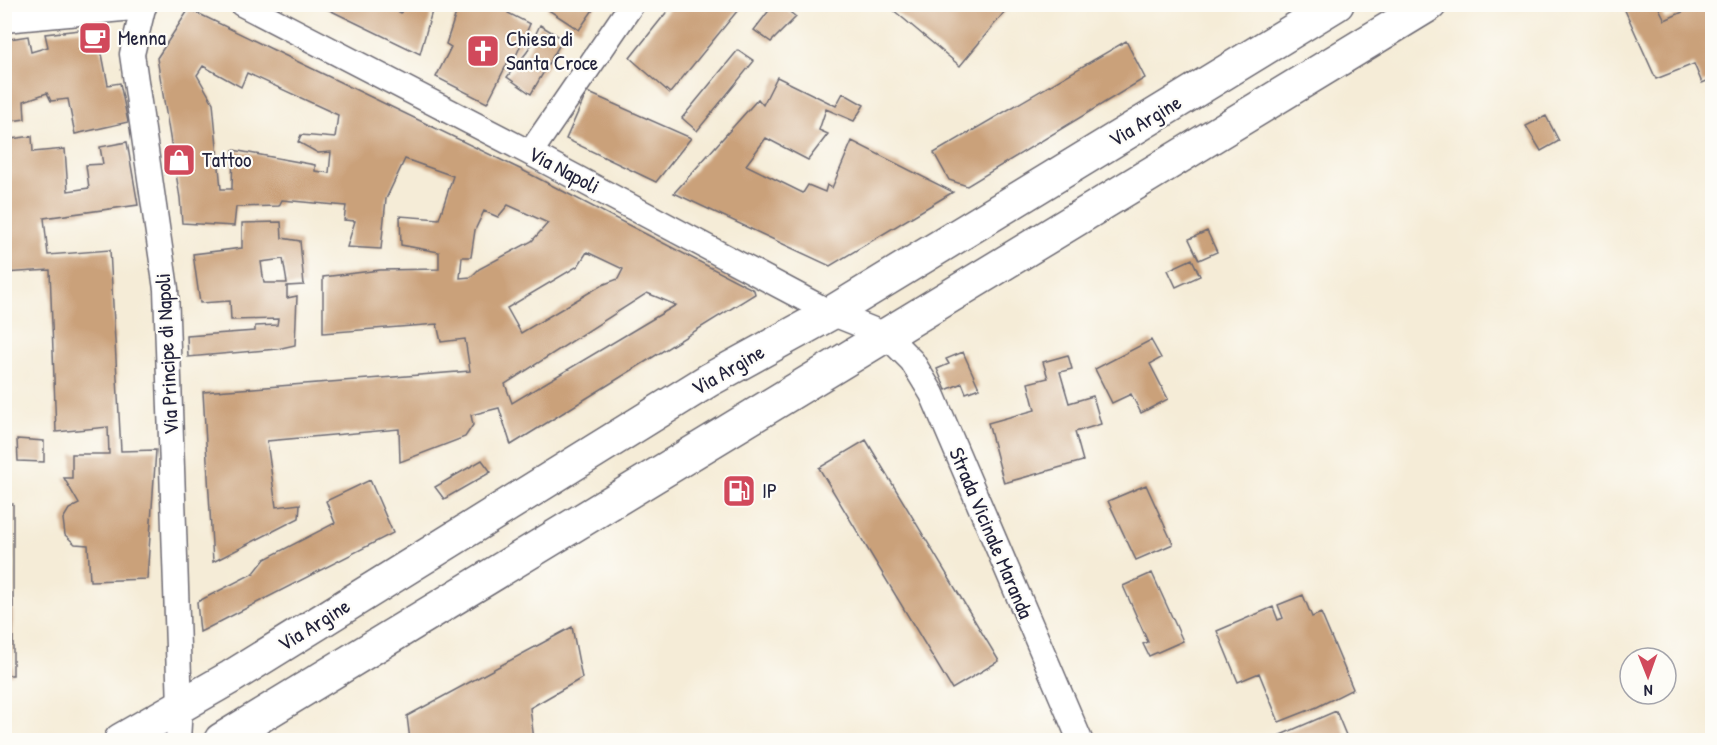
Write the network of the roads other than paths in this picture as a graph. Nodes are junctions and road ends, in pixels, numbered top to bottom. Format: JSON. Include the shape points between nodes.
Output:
{"nodes":[{"id":1,"x":242,"y":4,"type":"edge"},
{"id":2,"x":632,"y":4,"type":"edge"},
{"id":3,"x":1337,"y":4,"type":"edge"},
{"id":4,"x":1430,"y":4,"type":"edge"},
{"id":5,"x":144,"y":6,"type":"edge"},
{"id":6,"x":4,"y":20,"type":"edge"},
{"id":7,"x":530,"y":153,"type":"junction"},
{"id":8,"x":831,"y":313,"type":"junction"},
{"id":9,"x":886,"y":335,"type":"junction"},
{"id":10,"x":180,"y":706,"type":"junction"},
{"id":11,"x":121,"y":741,"type":"edge"},
{"id":12,"x":178,"y":741,"type":"edge"},
{"id":13,"x":221,"y":741,"type":"edge"},
{"id":14,"x":1080,"y":741,"type":"edge"}],
"edges":[{"from":1,"to":7,"type":"street","name":"Via Napoli"},
{"from":2,"to":7,"type":"street"},
{"from":3,"to":8,"type":"street","name":"Via Argine"},
{"from":4,"to":9,"type":"street"},
{"from":5,"to":6,"type":"street"},
{"from":5,"to":10,"type":"street","name":"Via Principe di Napoli","via":[[132,54],[166,289]]},
{"from":7,"to":8,"type":"street","name":"Via Napoli"},
{"from":8,"to":9,"type":"street","name":"Via Napoli"},
{"from":8,"to":10,"type":"street","name":"Via Argine","via":[[709,380]]},
{"from":9,"to":13,"type":"street"},
{"from":9,"to":14,"type":"street","name":"Strada Vicinale Maranda","via":[[912,361],[928,386]]},
{"from":10,"to":11,"type":"street","name":"Via Argine"},
{"from":10,"to":12,"type":"street","name":"Via Principe di Napoli"}]}
